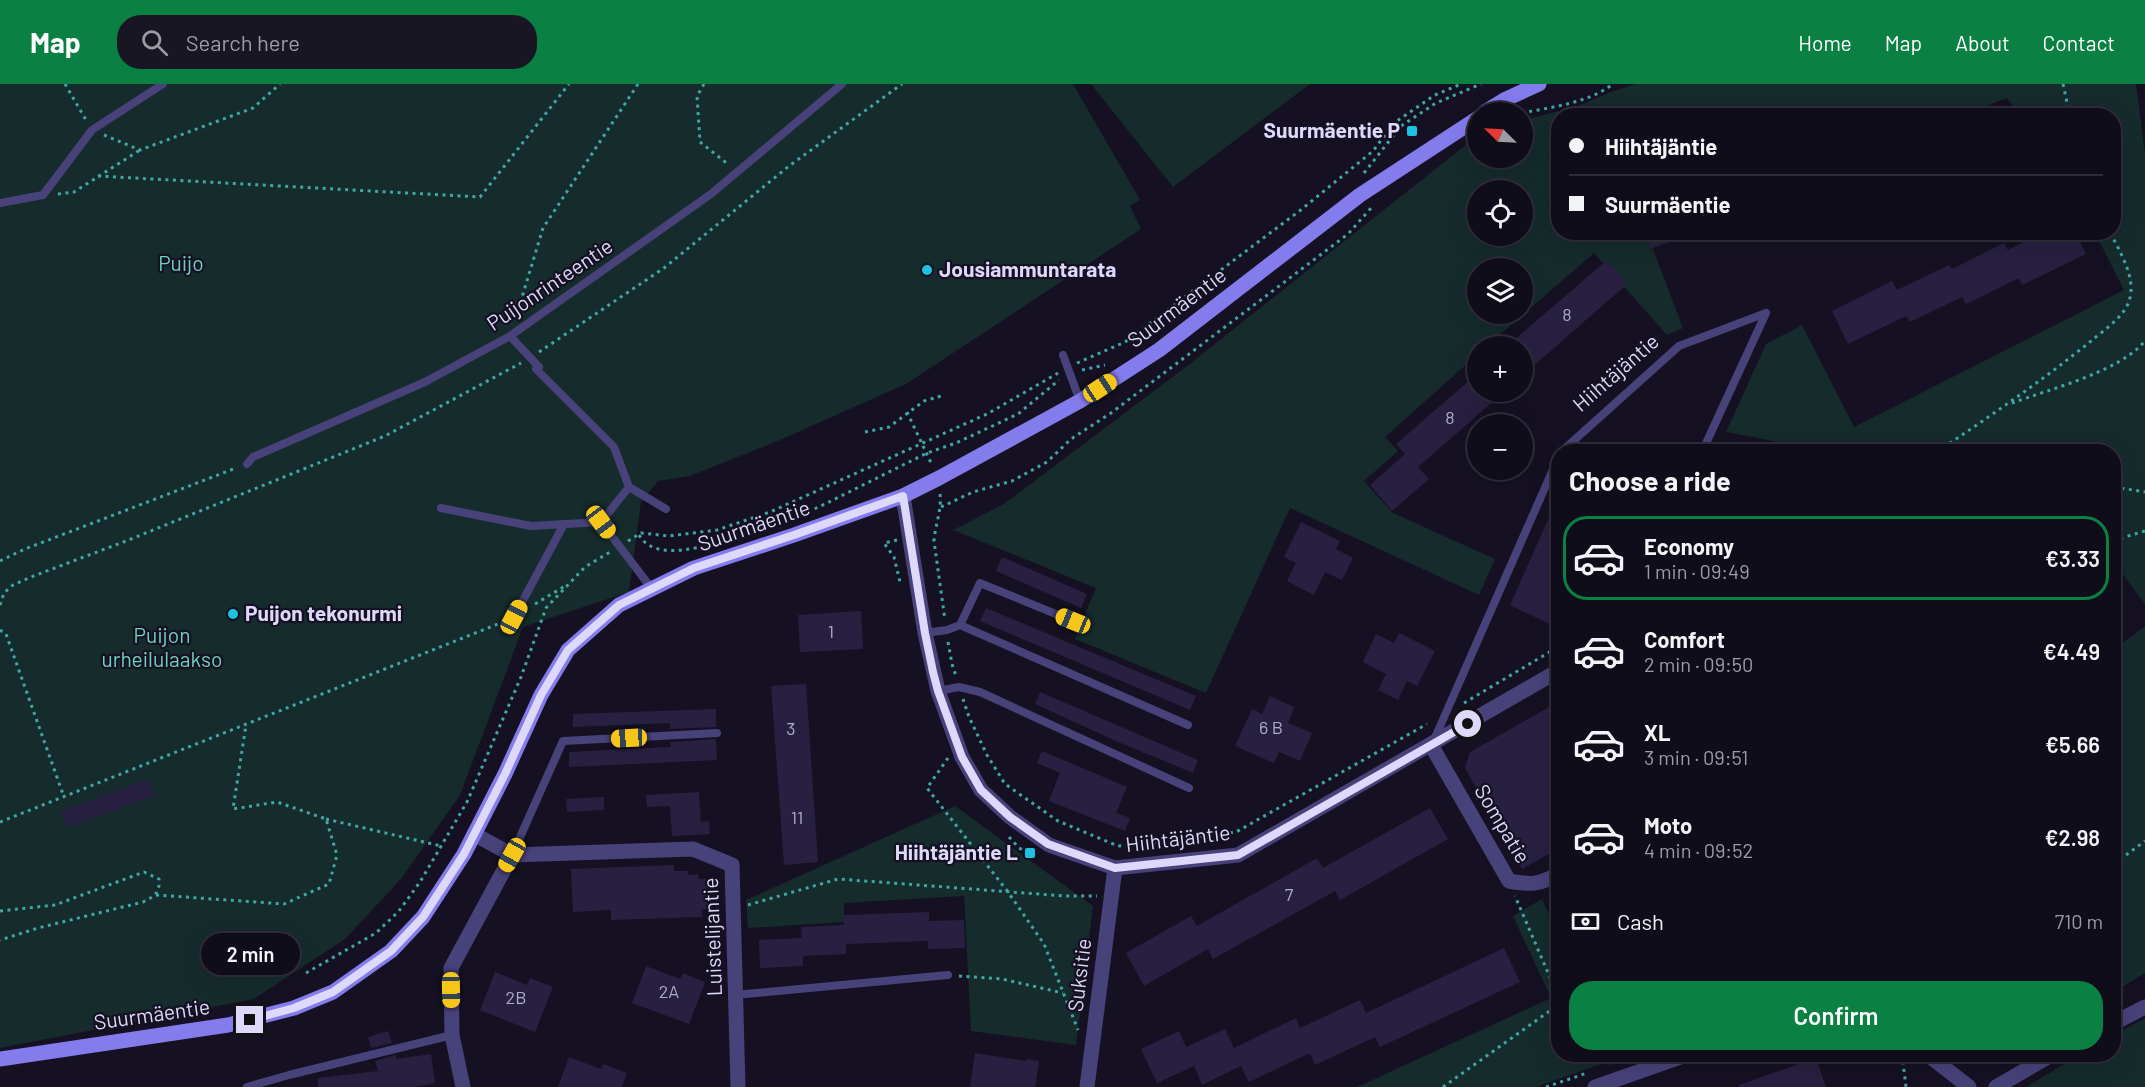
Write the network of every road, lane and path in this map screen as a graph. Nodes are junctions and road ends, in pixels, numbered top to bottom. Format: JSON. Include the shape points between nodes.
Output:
{"nodes":[{"id":1,"x":65,"y":84,"type":"edge"},
{"id":2,"x":163,"y":84,"type":"edge"},
{"id":3,"x":280,"y":84,"type":"edge"},
{"id":4,"x":569,"y":84,"type":"edge"},
{"id":5,"x":638,"y":84,"type":"edge"},
{"id":6,"x":704,"y":84,"type":"edge"},
{"id":7,"x":842,"y":84,"type":"edge"},
{"id":8,"x":902,"y":84,"type":"edge"},
{"id":9,"x":1539,"y":84,"type":"edge"},
{"id":10,"x":1613,"y":84,"type":"edge"},
{"id":11,"x":2062,"y":84,"type":"edge"},
{"id":12,"x":1501,"y":102,"type":"edge"},
{"id":13,"x":2068,"y":108,"type":"edge"},
{"id":14,"x":1533,"y":110,"type":"edge"},
{"id":15,"x":1467,"y":125,"type":"edge"},
{"id":16,"x":92,"y":130,"type":"junction"},
{"id":17,"x":140,"y":150,"type":"junction"},
{"id":18,"x":738,"y":172,"type":"junction"},
{"id":19,"x":98,"y":176,"type":"junction"},
{"id":20,"x":43,"y":195,"type":"junction"},
{"id":21,"x":0,"y":203,"type":"edge"},
{"id":22,"x":1373,"y":206,"type":"dead end"},
{"id":23,"x":2114,"y":240,"type":"edge"},
{"id":24,"x":510,"y":336,"type":"junction"},
{"id":25,"x":2145,"y":341,"type":"edge"},
{"id":26,"x":1063,"y":355,"type":"dead end"},
{"id":27,"x":530,"y":358,"type":"junction"},
{"id":28,"x":941,"y":396,"type":"dead end"},
{"id":29,"x":1080,"y":401,"type":"junction"},
{"id":30,"x":2006,"y":406,"type":"junction"},
{"id":31,"x":907,"y":412,"type":"junction"},
{"id":32,"x":865,"y":432,"type":"dead end"},
{"id":33,"x":922,"y":444,"type":"dead end"},
{"id":34,"x":1570,"y":444,"type":"edge"},
{"id":35,"x":1706,"y":444,"type":"edge"},
{"id":36,"x":1949,"y":444,"type":"edge"},
{"id":37,"x":247,"y":464,"type":"joint"},
{"id":38,"x":1551,"y":474,"type":"edge"},
{"id":39,"x":629,"y":487,"type":"junction"},
{"id":40,"x":2121,"y":488,"type":"edge"},
{"id":41,"x":2145,"y":492,"type":"edge"},
{"id":42,"x":903,"y":496,"type":"junction"},
{"id":43,"x":941,"y":507,"type":"dead end"},
{"id":44,"x":441,"y":508,"type":"dead end"},
{"id":45,"x":666,"y":509,"type":"dead end"},
{"id":46,"x":601,"y":522,"type":"junction"},
{"id":47,"x":564,"y":524,"type":"junction"},
{"id":48,"x":2145,"y":531,"type":"edge"},
{"id":49,"x":641,"y":533,"type":"dead end"},
{"id":50,"x":2121,"y":538,"type":"edge"},
{"id":51,"x":619,"y":546,"type":"junction"},
{"id":52,"x":0,"y":561,"type":"edge"},
{"id":53,"x":569,"y":583,"type":"junction"},
{"id":54,"x":652,"y":589,"type":"junction"},
{"id":55,"x":0,"y":604,"type":"edge"},
{"id":56,"x":514,"y":617,"type":"junction"},
{"id":57,"x":1073,"y":621,"type":"dead end"},
{"id":58,"x":960,"y":625,"type":"junction"},
{"id":59,"x":0,"y":630,"type":"edge"},
{"id":60,"x":925,"y":633,"type":"junction"},
{"id":61,"x":1551,"y":674,"type":"edge"},
{"id":62,"x":938,"y":691,"type":"junction"},
{"id":63,"x":246,"y":725,"type":"junction"},
{"id":64,"x":1188,"y":725,"type":"dead end"},
{"id":65,"x":717,"y":733,"type":"dead end"},
{"id":66,"x":1431,"y":746,"type":"junction"},
{"id":67,"x":949,"y":756,"type":"dead end"},
{"id":68,"x":1189,"y":788,"type":"dead end"},
{"id":69,"x":64,"y":797,"type":"junction"},
{"id":70,"x":326,"y":819,"type":"junction"},
{"id":71,"x":0,"y":822,"type":"edge"},
{"id":72,"x":474,"y":834,"type":"junction"},
{"id":73,"x":2145,"y":841,"type":"edge"},
{"id":74,"x":441,"y":846,"type":"junction"},
{"id":75,"x":512,"y":855,"type":"junction"},
{"id":76,"x":2121,"y":859,"type":"edge"},
{"id":77,"x":1115,"y":868,"type":"junction"},
{"id":78,"x":1551,"y":878,"type":"edge"},
{"id":79,"x":1509,"y":880,"type":"junction"},
{"id":80,"x":1008,"y":892,"type":"junction"},
{"id":81,"x":156,"y":895,"type":"junction"},
{"id":82,"x":1099,"y":896,"type":"dead end"},
{"id":83,"x":733,"y":910,"type":"junction"},
{"id":84,"x":0,"y":911,"type":"edge"},
{"id":85,"x":0,"y":940,"type":"edge"},
{"id":86,"x":306,"y":973,"type":"dead end"},
{"id":87,"x":948,"y":975,"type":"joint"},
{"id":88,"x":1551,"y":976,"type":"edge"},
{"id":89,"x":1064,"y":993,"type":"junction"},
{"id":90,"x":735,"y":996,"type":"junction"},
{"id":91,"x":2145,"y":1007,"type":"edge"},
{"id":92,"x":1551,"y":1010,"type":"edge"},
{"id":93,"x":2121,"y":1019,"type":"edge"},
{"id":94,"x":1078,"y":1031,"type":"dead end"},
{"id":95,"x":452,"y":1035,"type":"junction"},
{"id":96,"x":0,"y":1059,"type":"edge"},
{"id":97,"x":1611,"y":1062,"type":"edge"},
{"id":98,"x":1667,"y":1062,"type":"edge"},
{"id":99,"x":1903,"y":1062,"type":"edge"},
{"id":100,"x":1937,"y":1062,"type":"edge"},
{"id":101,"x":2039,"y":1062,"type":"edge"},
{"id":102,"x":1612,"y":1065,"type":"dead end"},
{"id":103,"x":1602,"y":1086,"type":"edge"},
{"id":104,"x":247,"y":1087,"type":"edge"},
{"id":105,"x":463,"y":1087,"type":"edge"},
{"id":106,"x":738,"y":1087,"type":"edge"},
{"id":107,"x":1087,"y":1087,"type":"edge"},
{"id":108,"x":1443,"y":1087,"type":"edge"},
{"id":109,"x":1906,"y":1087,"type":"edge"},
{"id":110,"x":1969,"y":1087,"type":"edge"},
{"id":111,"x":1996,"y":1087,"type":"edge"}],
"edges":[{"from":1,"to":16,"type":"path"},
{"from":2,"to":16,"type":"lane"},
{"from":3,"to":17,"type":"path","via":[[253,108]]},
{"from":4,"to":19,"type":"path","via":[[480,197]]},
{"from":5,"to":24,"type":"path","via":[[543,228]]},
{"from":6,"to":18,"type":"path","via":[[697,96],[700,142]]},
{"from":7,"to":18,"type":"lane","name":"Puijonrinteentie"},
{"from":8,"to":27,"type":"path","via":[[789,166],[664,268]]},
{"from":9,"to":12,"type":"main road"},
{"from":10,"to":14,"type":"path","via":[[1562,106]]},
{"from":11,"to":13,"type":"path"},
{"from":15,"to":29,"type":"main road","name":"Suurmäentie","via":[[1360,195],[1159,350]]},
{"from":16,"to":17,"type":"path"},
{"from":16,"to":20,"type":"lane"},
{"from":17,"to":19,"type":"path"},
{"from":18,"to":24,"type":"lane","name":"Puijonrinteentie"},
{"from":19,"to":20,"type":"path","via":[[74,192]]},
{"from":20,"to":21,"type":"lane"},
{"from":22,"to":43,"type":"path","via":[[1348,234],[1071,439],[1047,462],[1012,481],[973,492]]},
{"from":23,"to":30,"type":"path","via":[[2132,284],[2129,303],[2113,322]]},
{"from":24,"to":27,"type":"lane"},
{"from":24,"to":37,"type":"lane","name":"Puijonrinteentie","via":[[424,382],[253,457]]},
{"from":25,"to":30,"type":"path","via":[[2104,369]]},
{"from":26,"to":29,"type":"lane"},
{"from":27,"to":39,"type":"lane","via":[[539,367],[536,369],[614,447]]},
{"from":27,"to":55,"type":"path","via":[[385,436],[13,585]]},
{"from":28,"to":31,"type":"path","via":[[924,400]]},
{"from":29,"to":42,"type":"main road","name":"Suurmäentie"},
{"from":30,"to":36,"type":"path"},
{"from":31,"to":32,"type":"path","via":[[889,427]]},
{"from":31,"to":33,"type":"path"},
{"from":34,"to":35,"type":"lane","name":"Hiihtäjäntie","via":[[1679,346],[1766,314]]},
{"from":37,"to":52,"type":"path"},
{"from":38,"to":66,"type":"lane"},
{"from":39,"to":45,"type":"lane"},
{"from":39,"to":46,"type":"lane"},
{"from":40,"to":41,"type":"path"},
{"from":42,"to":54,"type":"main road","name":"Suurmäentie","via":[[694,568]]},
{"from":42,"to":60,"type":"street","name":"Hiihtäjäntie"},
{"from":44,"to":47,"type":"lane","via":[[531,526]]},
{"from":46,"to":47,"type":"lane"},
{"from":46,"to":51,"type":"lane"},
{"from":47,"to":56,"type":"lane"},
{"from":48,"to":50,"type":"path"},
{"from":49,"to":51,"type":"path"},
{"from":51,"to":53,"type":"path","via":[[585,567]]},
{"from":51,"to":54,"type":"lane"},
{"from":53,"to":56,"type":"path"},
{"from":53,"to":74,"type":"path","via":[[546,608],[467,802]]},
{"from":54,"to":72,"type":"main road","name":"Suurmäentie","via":[[619,605],[568,650],[541,695]]},
{"from":56,"to":63,"type":"path"},
{"from":57,"to":58,"type":"lane","via":[[980,583]]},
{"from":58,"to":60,"type":"lane"},
{"from":58,"to":64,"type":"lane"},
{"from":59,"to":69,"type":"path","via":[[6,634]]},
{"from":60,"to":62,"type":"street","name":"Hiihtäjäntie"},
{"from":61,"to":66,"type":"street","name":"Hiihtäjäntie"},
{"from":62,"to":68,"type":"lane","via":[[959,687],[981,692]]},
{"from":62,"to":77,"type":"street","name":"Hiihtäjäntie","via":[[962,757],[981,790],[1048,844]]},
{"from":63,"to":69,"type":"path"},
{"from":63,"to":70,"type":"path","via":[[233,809],[277,802]]},
{"from":65,"to":75,"type":"lane","via":[[563,741]]},
{"from":66,"to":77,"type":"street","name":"Hiihtäjäntie","via":[[1238,855]]},
{"from":66,"to":79,"type":"street","name":"Sompatie"},
{"from":67,"to":80,"type":"path","via":[[927,788]]},
{"from":69,"to":71,"type":"path"},
{"from":70,"to":74,"type":"path"},
{"from":70,"to":81,"type":"path","via":[[337,855],[329,884],[284,904]]},
{"from":72,"to":75,"type":"street"},
{"from":72,"to":96,"type":"main road","name":"Suurmäentie","via":[[423,917],[391,951],[333,992],[294,1008],[228,1025]]},
{"from":73,"to":76,"type":"path"},
{"from":74,"to":86,"type":"path","via":[[399,911],[376,933]]},
{"from":75,"to":83,"type":"street","name":"Luistelijantie","via":[[693,849],[732,865]]},
{"from":75,"to":95,"type":"street","via":[[451,968]]},
{"from":77,"to":107,"type":"street","name":"Suksitie"},
{"from":78,"to":79,"type":"street","name":"Sompatie","via":[[1525,884]]},
{"from":79,"to":88,"type":"path"},
{"from":80,"to":82,"type":"path"},
{"from":80,"to":83,"type":"path","via":[[838,879]]},
{"from":80,"to":89,"type":"path","via":[[1044,944]]},
{"from":81,"to":84,"type":"path","via":[[159,879],[144,872],[55,905]]},
{"from":81,"to":85,"type":"path","via":[[143,902]]},
{"from":83,"to":90,"type":"street","name":"Luistelijantie"},
{"from":87,"to":89,"type":"path","via":[[1002,979]]},
{"from":87,"to":90,"type":"lane"},
{"from":89,"to":94,"type":"path"},
{"from":90,"to":106,"type":"street","name":"Luistelijantie"},
{"from":91,"to":93,"type":"street"},
{"from":92,"to":108,"type":"path"},
{"from":95,"to":104,"type":"lane"},
{"from":95,"to":105,"type":"street"},
{"from":97,"to":102,"type":"path"},
{"from":98,"to":103,"type":"street"},
{"from":99,"to":109,"type":"path"},
{"from":100,"to":110,"type":"street"},
{"from":101,"to":111,"type":"street"}]}
